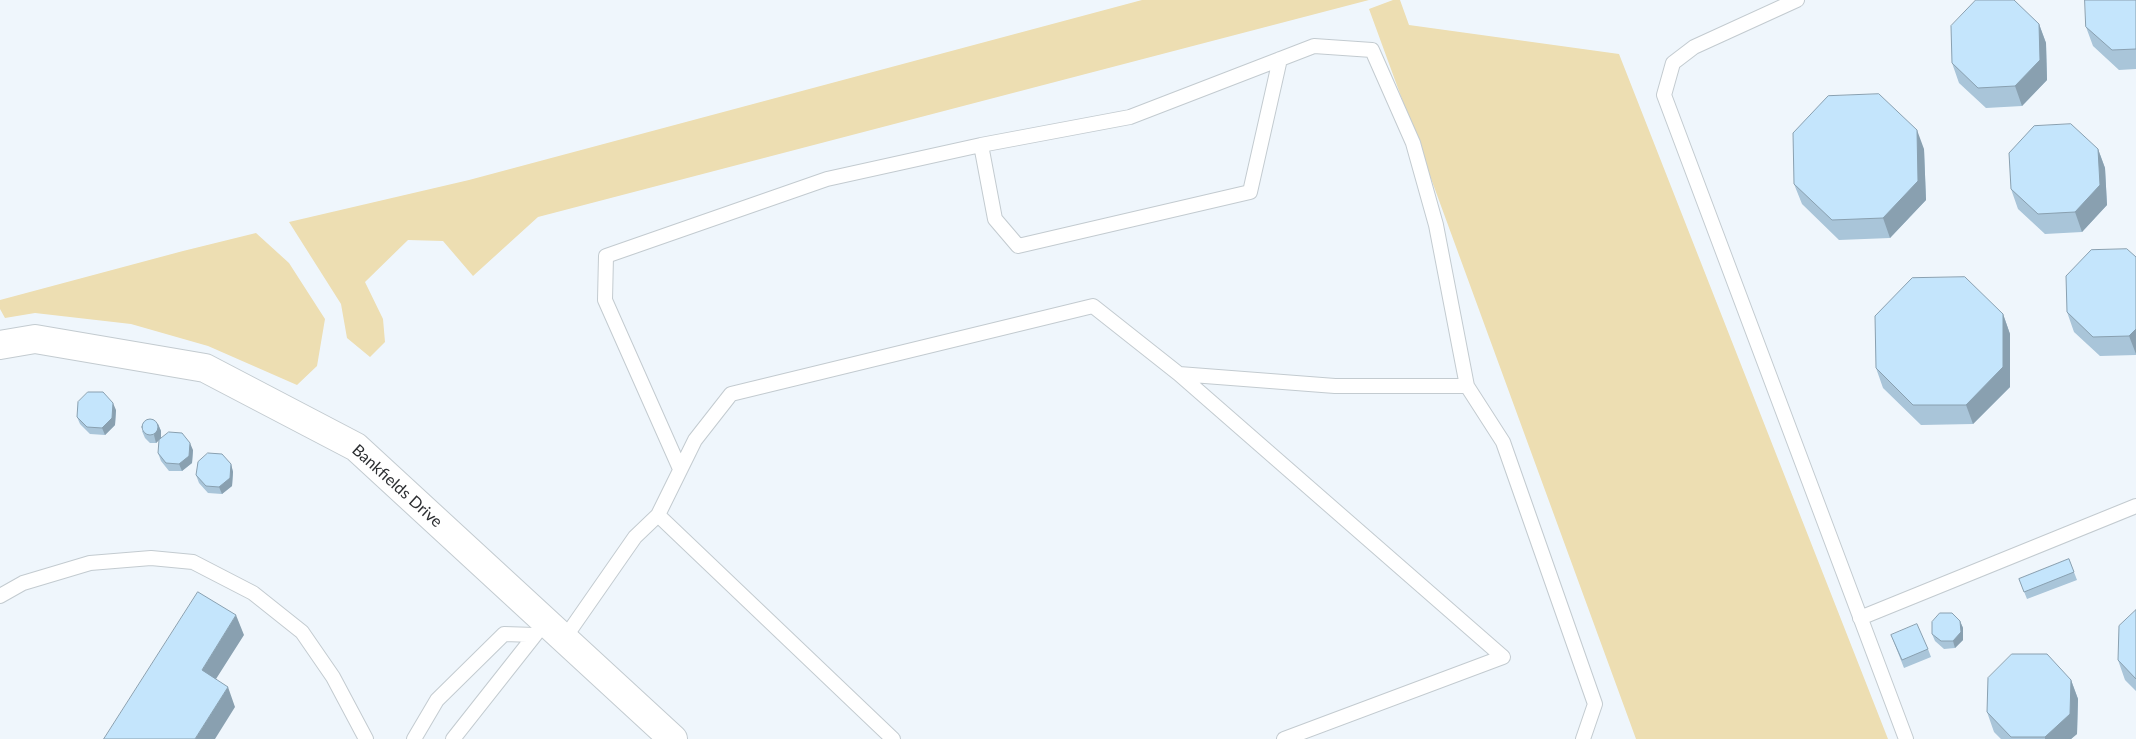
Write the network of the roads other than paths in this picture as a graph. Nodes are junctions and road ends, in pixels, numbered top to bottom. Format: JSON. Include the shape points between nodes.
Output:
{"nodes":[{"id":1,"x":1797,"y":0,"type":"edge"},
{"id":2,"x":1280,"y":59,"type":"junction"},
{"id":3,"x":981,"y":145,"type":"junction"},
{"id":4,"x":0,"y":345,"type":"edge"},
{"id":5,"x":1179,"y":374,"type":"junction"},
{"id":6,"x":1467,"y":386,"type":"junction"},
{"id":7,"x":680,"y":469,"type":"junction"},
{"id":8,"x":2136,"y":506,"type":"edge"},
{"id":9,"x":658,"y":515,"type":"junction"},
{"id":10,"x":0,"y":596,"type":"edge"},
{"id":11,"x":1860,"y":618,"type":"junction"},
{"id":12,"x":548,"y":632,"type":"junction"},
{"id":13,"x":366,"y":739,"type":"edge"},
{"id":14,"x":414,"y":739,"type":"edge"},
{"id":15,"x":453,"y":739,"type":"edge"},
{"id":16,"x":673,"y":739,"type":"edge"},
{"id":17,"x":893,"y":739,"type":"edge"},
{"id":18,"x":1284,"y":739,"type":"edge"},
{"id":19,"x":1583,"y":739,"type":"edge"},
{"id":20,"x":1906,"y":739,"type":"edge"}],
"edges":[{"from":1,"to":11,"type":"lane","via":[[1694,48],[1673,63],[1664,95]]},
{"from":2,"to":3,"type":"lane","via":[[1130,117]]},
{"from":2,"to":3,"type":"lane","via":[[1250,192],[1018,246],[995,218]]},
{"from":2,"to":6,"type":"lane","via":[[1314,46],[1372,50],[1413,143],[1436,225]]},
{"from":3,"to":7,"type":"lane","via":[[827,179],[606,256],[606,300]]},
{"from":4,"to":12,"type":"street","name":"Bankfields Drive","via":[[35,339],[205,368],[356,447]]},
{"from":5,"to":6,"type":"lane","via":[[1335,386]]},
{"from":5,"to":7,"type":"lane","via":[[1093,306],[731,394],[696,440]]},
{"from":5,"to":18,"type":"lane","via":[[1503,657]]},
{"from":6,"to":19,"type":"lane","via":[[1503,442],[1595,704]]},
{"from":7,"to":9,"type":"lane"},
{"from":8,"to":11,"type":"lane"},
{"from":9,"to":12,"type":"lane"},
{"from":9,"to":17,"type":"lane"},
{"from":10,"to":13,"type":"lane","via":[[23,583],[90,563],[151,558],[193,562],[253,592],[302,632],[333,677]]},
{"from":11,"to":20,"type":"lane"},
{"from":12,"to":14,"type":"lane","via":[[504,634],[436,700]]},
{"from":12,"to":15,"type":"lane"},
{"from":12,"to":16,"type":"street","name":"Bankfields Drive"}]}
